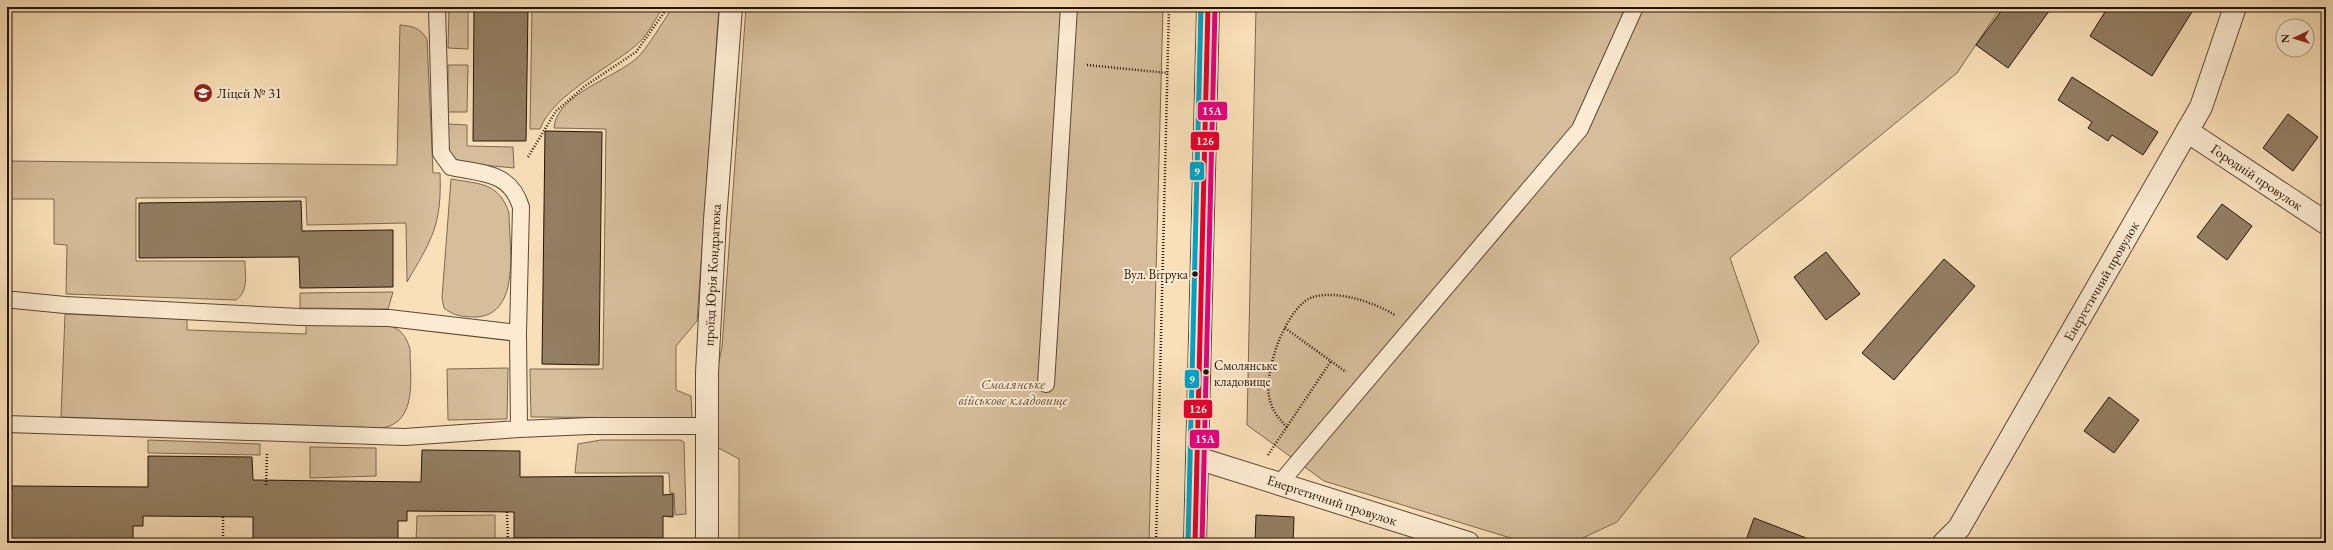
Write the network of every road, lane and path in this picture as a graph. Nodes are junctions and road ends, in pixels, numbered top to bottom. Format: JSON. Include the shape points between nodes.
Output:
{"nodes":[{"id":1,"x":437,"y":7,"type":"edge"},
{"id":2,"x":668,"y":7,"type":"edge"},
{"id":3,"x":731,"y":7,"type":"edge"},
{"id":4,"x":1069,"y":7,"type":"edge"},
{"id":5,"x":1169,"y":7,"type":"edge"},
{"id":6,"x":1208,"y":7,"type":"edge"},
{"id":7,"x":1635,"y":7,"type":"edge"},
{"id":8,"x":2235,"y":7,"type":"edge"},
{"id":9,"x":1065,"y":63,"type":"junction"},
{"id":10,"x":1168,"y":73,"type":"junction"},
{"id":11,"x":2187,"y":130,"type":"junction"},
{"id":12,"x":528,"y":157,"type":"dead end"},
{"id":13,"x":2326,"y":223,"type":"edge"},
{"id":14,"x":14,"y":300,"type":"dead end"},
{"id":15,"x":1414,"y":325,"type":"junction"},
{"id":16,"x":1285,"y":328,"type":"junction"},
{"id":17,"x":518,"y":333,"type":"junction"},
{"id":18,"x":1331,"y":361,"type":"junction"},
{"id":19,"x":1046,"y":384,"type":"dead end"},
{"id":20,"x":1364,"y":384,"type":"junction"},
{"id":21,"x":7,"y":424,"type":"edge"},
{"id":22,"x":707,"y":426,"type":"junction"},
{"id":23,"x":1287,"y":427,"type":"junction"},
{"id":24,"x":519,"y":428,"type":"junction"},
{"id":25,"x":267,"y":434,"type":"junction"},
{"id":26,"x":1197,"y":458,"type":"junction"},
{"id":27,"x":1254,"y":475,"type":"junction"},
{"id":28,"x":1280,"y":483,"type":"junction"},
{"id":29,"x":266,"y":485,"type":"dead end"},
{"id":30,"x":507,"y":512,"type":"dead end"},
{"id":31,"x":223,"y":517,"type":"dead end"},
{"id":32,"x":223,"y":543,"type":"edge"},
{"id":33,"x":508,"y":543,"type":"edge"},
{"id":34,"x":707,"y":543,"type":"edge"},
{"id":35,"x":1156,"y":543,"type":"edge"},
{"id":36,"x":1195,"y":543,"type":"edge"},
{"id":37,"x":1468,"y":543,"type":"edge"},
{"id":38,"x":1944,"y":543,"type":"edge"}],
"edges":[{"from":1,"to":17,"type":"lane","via":[[441,153],[451,167],[495,177],[508,183],[517,194],[521,207]]},
{"from":2,"to":12,"type":"path","via":[[636,52],[585,86],[556,111]]},
{"from":3,"to":22,"type":"street","name":"проїзд Юрія Кондратюка","via":[[714,220],[706,373]]},
{"from":4,"to":9,"type":"lane"},
{"from":5,"to":10,"type":"path"},
{"from":6,"to":26,"type":"street"},
{"from":7,"to":15,"type":"lane","via":[[1580,129]]},
{"from":8,"to":11,"type":"street","name":"Енергетичний провулок","via":[[2201,107]]},
{"from":9,"to":10,"type":"path"},
{"from":9,"to":19,"type":"lane"},
{"from":10,"to":35,"type":"path"},
{"from":11,"to":13,"type":"street","name":"Городній провулок"},
{"from":11,"to":38,"type":"street","name":"Енергетичний провулок","via":[[1959,528]]},
{"from":14,"to":17,"type":"lane","via":[[65,306],[300,317],[389,318]]},
{"from":15,"to":16,"type":"path","via":[[1381,307],[1327,294],[1311,298],[1300,307]]},
{"from":15,"to":20,"type":"lane"},
{"from":16,"to":18,"type":"path"},
{"from":16,"to":23,"type":"path","via":[[1274,352],[1269,373],[1269,395],[1275,415]]},
{"from":17,"to":24,"type":"lane"},
{"from":18,"to":20,"type":"path"},
{"from":18,"to":23,"type":"path"},
{"from":20,"to":28,"type":"lane"},
{"from":21,"to":25,"type":"lane"},
{"from":22,"to":24,"type":"lane"},
{"from":22,"to":34,"type":"street","name":"проїзд Юрія Кондратюка"},
{"from":23,"to":27,"type":"path"},
{"from":24,"to":25,"type":"lane","via":[[405,437]]},
{"from":25,"to":29,"type":"path"},
{"from":26,"to":27,"type":"street","name":"Енергетичний провулок"},
{"from":26,"to":36,"type":"street"},
{"from":27,"to":28,"type":"street","name":"Енергетичний провулок"},
{"from":28,"to":37,"type":"street","name":"Енергетичний провулок"},
{"from":30,"to":33,"type":"path"},
{"from":31,"to":32,"type":"path"}]}
